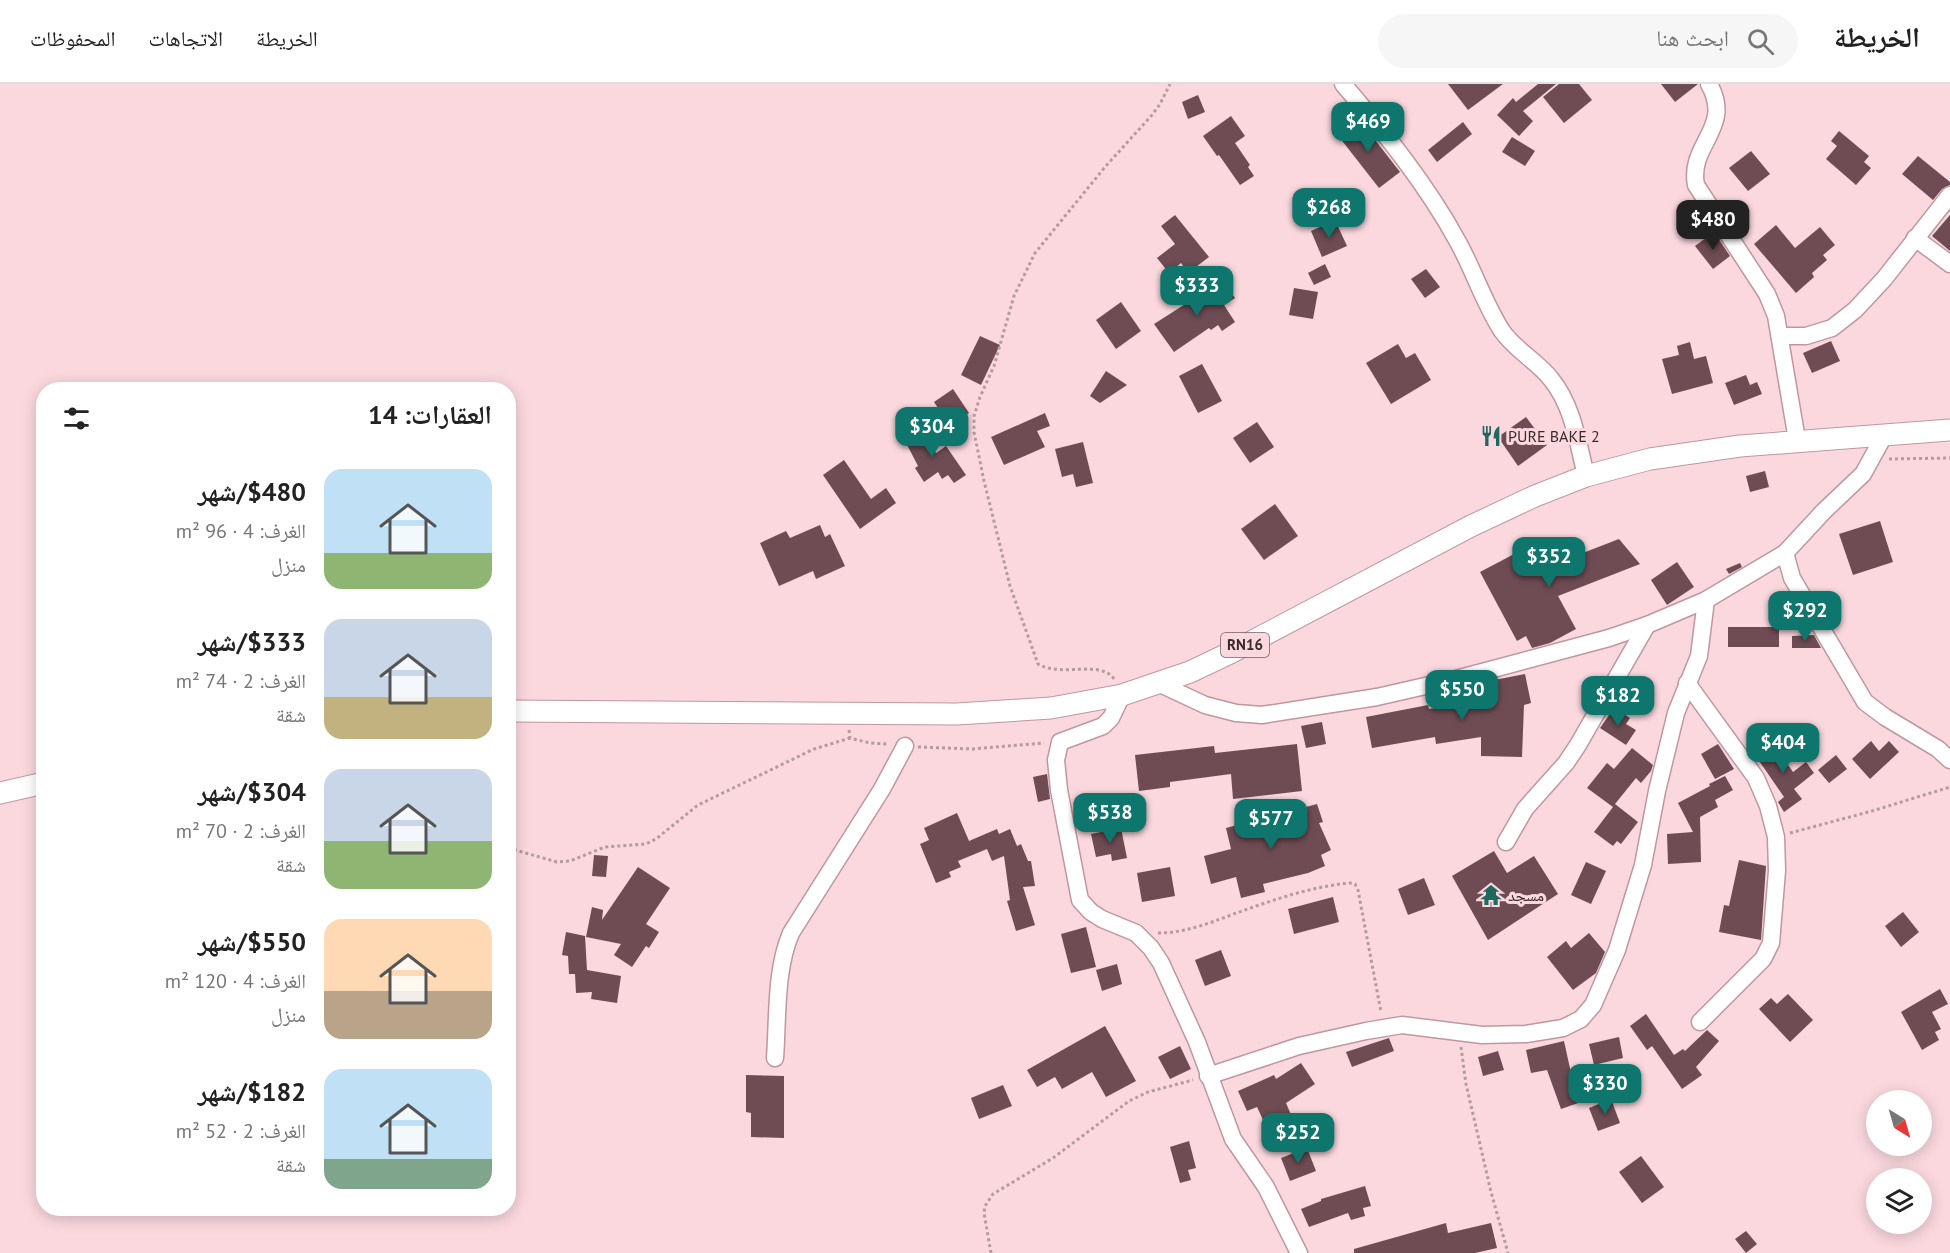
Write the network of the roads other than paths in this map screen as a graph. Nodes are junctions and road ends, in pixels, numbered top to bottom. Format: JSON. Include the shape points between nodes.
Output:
{"nodes":[{"id":1,"x":1343,"y":84,"type":"edge"},
{"id":2,"x":1709,"y":84,"type":"edge"},
{"id":3,"x":1950,"y":195,"type":"edge"},
{"id":4,"x":1915,"y":238,"type":"junction"},
{"id":5,"x":1950,"y":264,"type":"edge"},
{"id":6,"x":1780,"y":336,"type":"junction"},
{"id":7,"x":1950,"y":430,"type":"edge"},
{"id":8,"x":1885,"y":434,"type":"junction"},
{"id":9,"x":1797,"y":440,"type":"junction"},
{"id":10,"x":1586,"y":476,"type":"junction"},
{"id":11,"x":1785,"y":553,"type":"junction"},
{"id":12,"x":1706,"y":600,"type":"junction"},
{"id":13,"x":1647,"y":625,"type":"junction"},
{"id":14,"x":1158,"y":683,"type":"junction"},
{"id":15,"x":1687,"y":683,"type":"junction"},
{"id":16,"x":1122,"y":695,"type":"junction"},
{"id":17,"x":516,"y":711,"type":"edge"},
{"id":18,"x":905,"y":746,"type":"road end"},
{"id":19,"x":1950,"y":760,"type":"edge"},
{"id":20,"x":36,"y":785,"type":"edge"},
{"id":21,"x":0,"y":793,"type":"edge"},
{"id":22,"x":1506,"y":842,"type":"dead end"},
{"id":23,"x":1700,"y":1022,"type":"dead end"},
{"id":24,"x":775,"y":1058,"type":"dead end"},
{"id":25,"x":1208,"y":1076,"type":"junction"},
{"id":26,"x":1299,"y":1253,"type":"edge"}],
"edges":[{"from":1,"to":10,"type":"street","via":[[1434,202],[1504,333],[1550,378],[1564,398]]},
{"from":2,"to":6,"type":"street","via":[[1718,105],[1714,128],[1695,164],[1696,185],[1767,294]]},
{"from":3,"to":4,"type":"street"},
{"from":4,"to":5,"type":"street"},
{"from":4,"to":6,"type":"street","via":[[1869,295],[1832,328],[1806,336]]},
{"from":6,"to":9,"type":"street"},
{"from":7,"to":8,"type":"main road","number":"RN16"},
{"from":8,"to":9,"type":"main road","number":"RN16"},
{"from":8,"to":11,"type":"street","via":[[1863,474]]},
{"from":9,"to":10,"type":"main road","number":"RN16","via":[[1650,459]]},
{"from":10,"to":14,"type":"main road","number":"RN16","via":[[1472,526],[1232,652]]},
{"from":11,"to":12,"type":"street"},
{"from":11,"to":19,"type":"street","via":[[1792,578],[1865,702]]},
{"from":12,"to":13,"type":"street"},
{"from":12,"to":15,"type":"street","via":[[1699,656]]},
{"from":13,"to":14,"type":"street","via":[[1456,679],[1304,710],[1236,713],[1205,705]]},
{"from":13,"to":22,"type":"street","via":[[1578,745],[1525,809]]},
{"from":14,"to":16,"type":"main road","number":"RN16"},
{"from":15,"to":23,"type":"street","via":[[1756,778],[1776,837],[1771,943],[1763,959]]},
{"from":15,"to":25,"type":"street","via":[[1657,791],[1643,864],[1617,950],[1593,1005],[1581,1019],[1563,1028],[1526,1034],[1482,1035],[1402,1025],[1299,1046]]},
{"from":16,"to":17,"type":"main road","number":"RN16","via":[[1051,708],[957,714]]},
{"from":16,"to":25,"type":"street","via":[[1103,726],[1060,741],[1056,760],[1080,900],[1096,916],[1136,933],[1151,948],[1186,1016]]},
{"from":18,"to":24,"type":"street","via":[[791,933],[782,966]]},
{"from":20,"to":21,"type":"main road"},
{"from":25,"to":26,"type":"street","via":[[1233,1139],[1266,1187]]}]}
